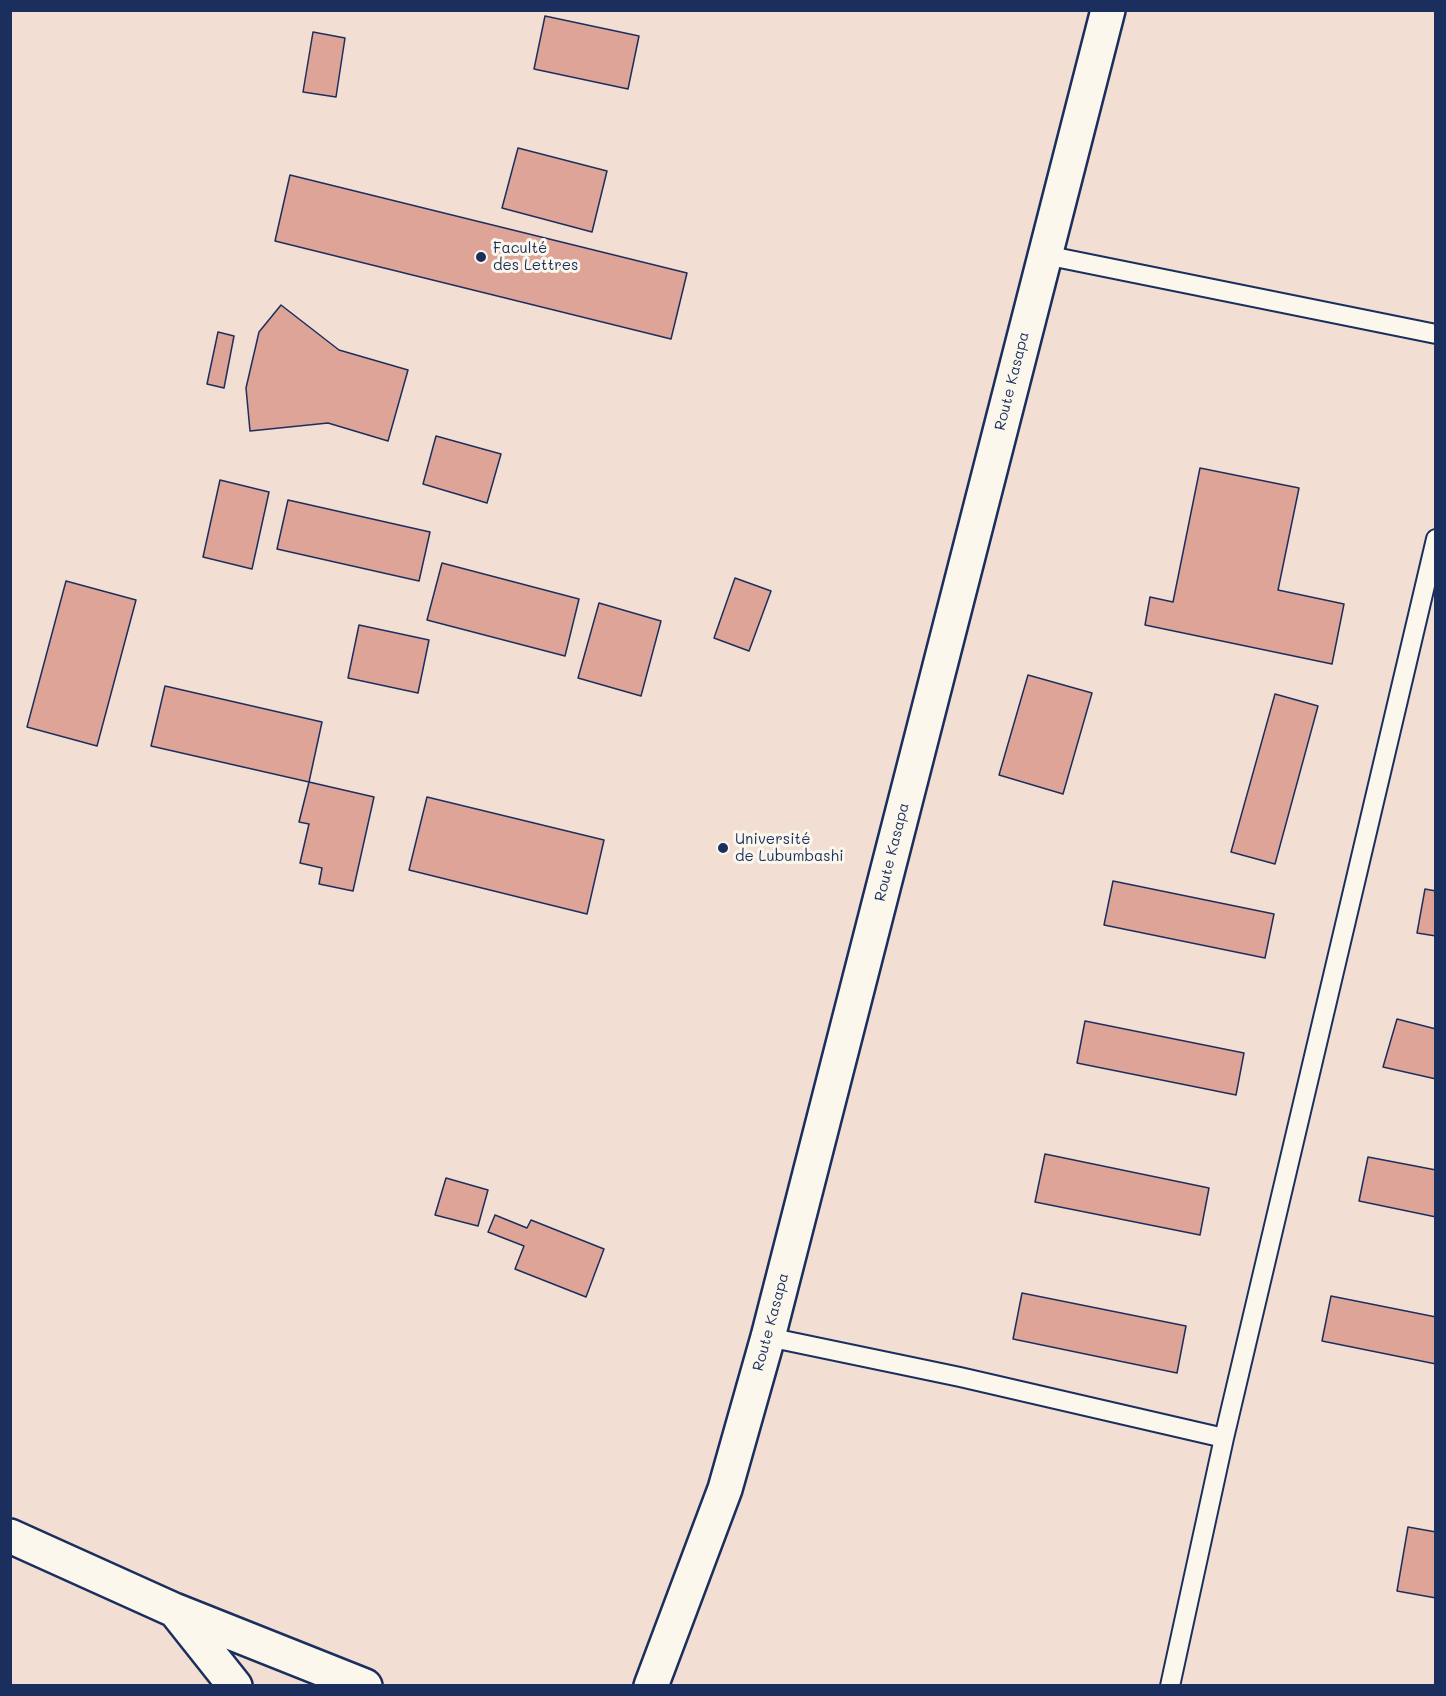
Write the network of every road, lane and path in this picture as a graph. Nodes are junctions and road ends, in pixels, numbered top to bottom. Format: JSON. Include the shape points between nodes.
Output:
{"nodes":[{"id":1,"x":1108,"y":10,"type":"edge"},
{"id":2,"x":1045,"y":255,"type":"junction"},
{"id":3,"x":1436,"y":334,"type":"edge"},
{"id":4,"x":1436,"y":539,"type":"edge"},
{"id":5,"x":768,"y":1336,"type":"junction"},
{"id":6,"x":1224,"y":1438,"type":"junction"},
{"id":7,"x":10,"y":1536,"type":"edge"},
{"id":8,"x":174,"y":1610,"type":"junction"},
{"id":9,"x":235,"y":1686,"type":"edge"},
{"id":10,"x":365,"y":1686,"type":"edge"},
{"id":11,"x":651,"y":1686,"type":"edge"},
{"id":12,"x":1170,"y":1686,"type":"edge"}],
"edges":[{"from":1,"to":2,"type":"main road","name":"Route Kasapa"},
{"from":2,"to":3,"type":"lane"},
{"from":2,"to":5,"type":"main road","name":"Route Kasapa"},
{"from":4,"to":6,"type":"lane"},
{"from":5,"to":6,"type":"lane"},
{"from":5,"to":11,"type":"main road","name":"Route Kasapa","via":[[725,1489]]},
{"from":6,"to":12,"type":"lane"},
{"from":7,"to":8,"type":"main road"},
{"from":8,"to":9,"type":"main road"},
{"from":8,"to":10,"type":"main road"}]}
